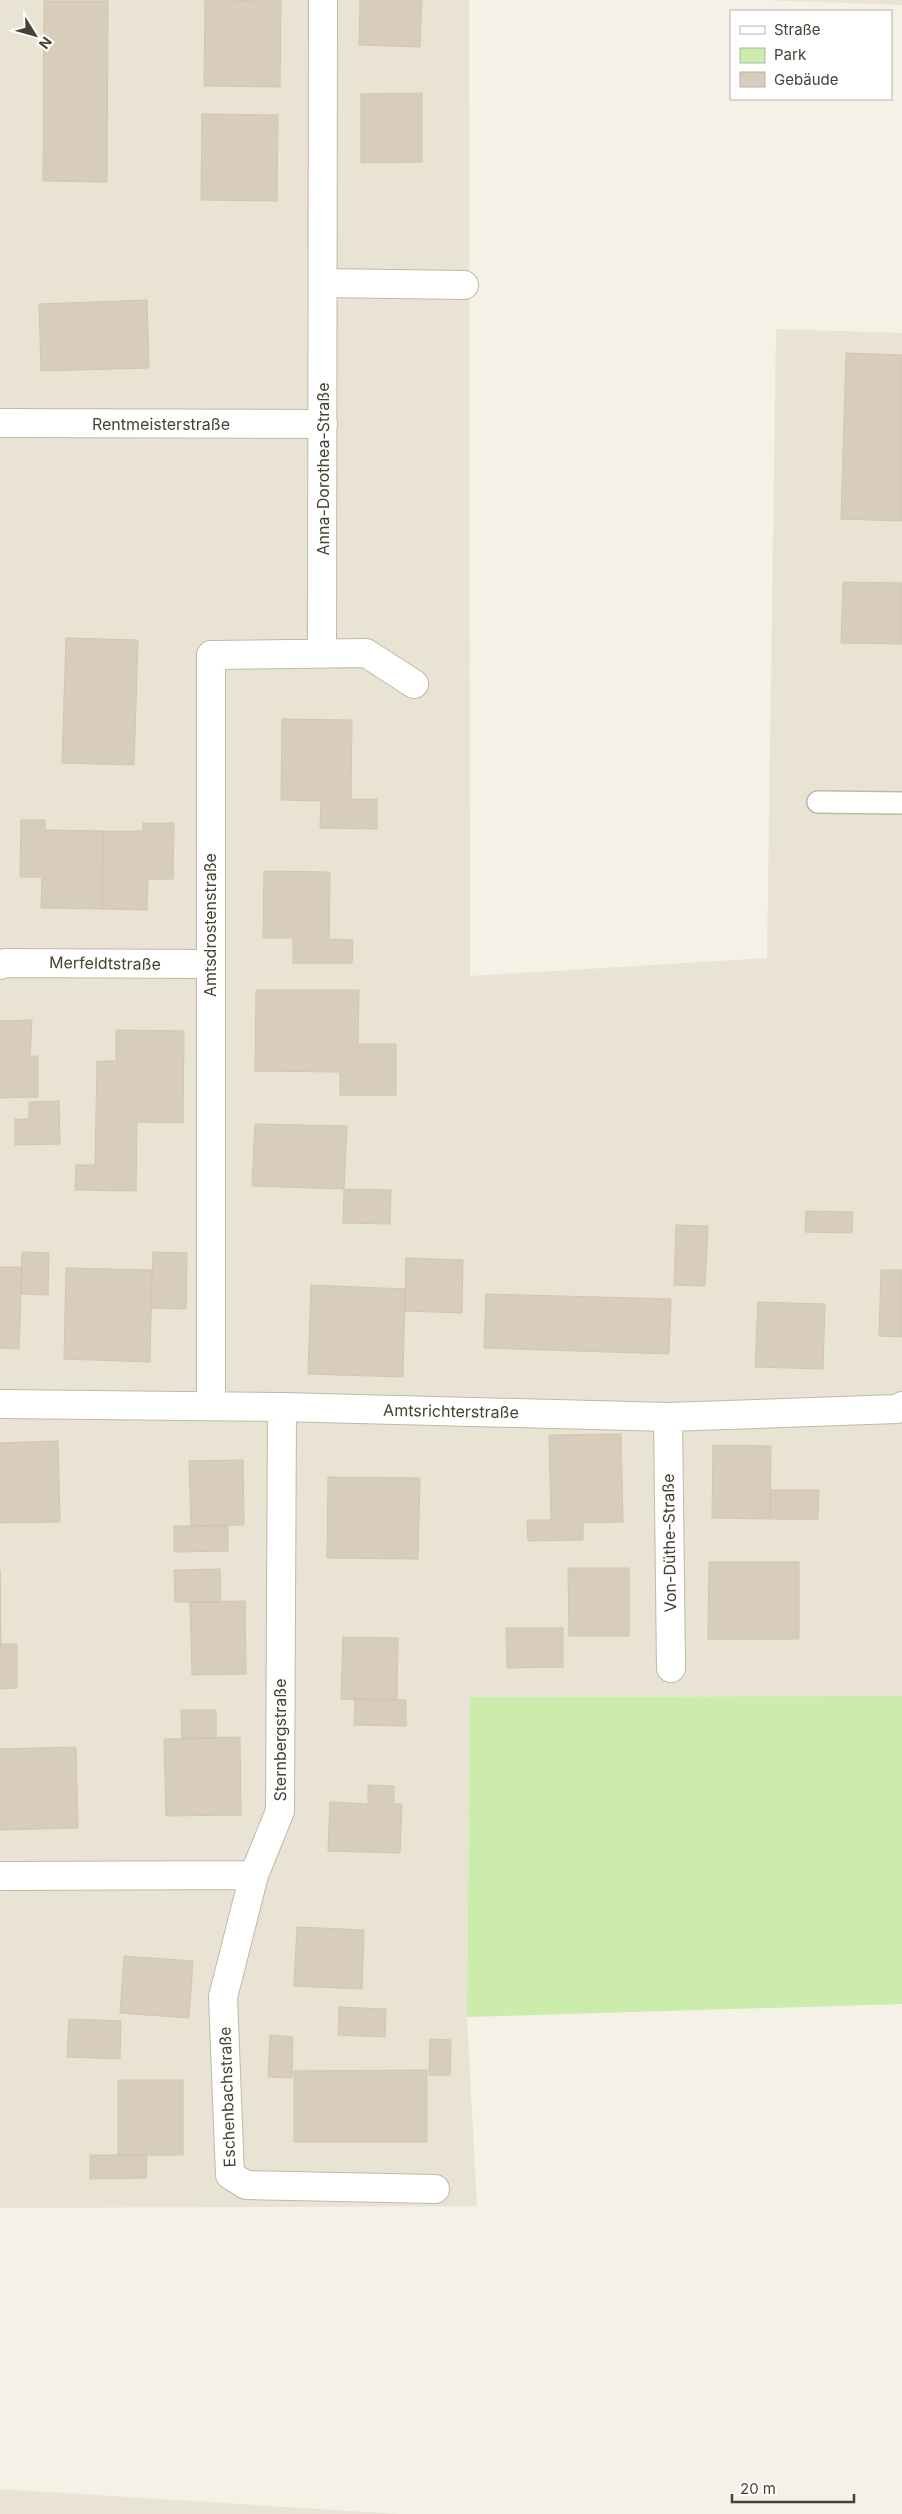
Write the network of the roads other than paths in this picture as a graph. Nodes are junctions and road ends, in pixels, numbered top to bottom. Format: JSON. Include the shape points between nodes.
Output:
{"nodes":[{"id":1,"x":323,"y":0,"type":"edge"},
{"id":2,"x":323,"y":283,"type":"junction"},
{"id":3,"x":464,"y":285,"type":"dead end"},
{"id":4,"x":0,"y":423,"type":"edge"},
{"id":5,"x":323,"y":424,"type":"junction"},
{"id":6,"x":322,"y":654,"type":"junction"},
{"id":7,"x":414,"y":684,"type":"dead end"},
{"id":8,"x":818,"y":802,"type":"dead end"},
{"id":9,"x":902,"y":803,"type":"edge"},
{"id":10,"x":210,"y":964,"type":"junction"},
{"id":11,"x":0,"y":965,"type":"edge"},
{"id":12,"x":0,"y":1404,"type":"edge"},
{"id":13,"x":211,"y":1406,"type":"junction"},
{"id":14,"x":902,"y":1406,"type":"edge"},
{"id":15,"x":282,"y":1407,"type":"junction"},
{"id":16,"x":668,"y":1417,"type":"junction"},
{"id":17,"x":671,"y":1668,"type":"dead end"},
{"id":18,"x":254,"y":1875,"type":"junction"},
{"id":19,"x":0,"y":1876,"type":"edge"},
{"id":20,"x":435,"y":2189,"type":"dead end"}],
"edges":[{"from":1,"to":2,"type":"street","name":"Anna-Dorothea-Straße"},
{"from":2,"to":3,"type":"street"},
{"from":2,"to":5,"type":"street","name":"Anna-Dorothea-Straße"},
{"from":4,"to":5,"type":"street","name":"Rentmeisterstraße"},
{"from":5,"to":6,"type":"street","name":"Anna-Dorothea-Straße"},
{"from":6,"to":7,"type":"street","name":"Amtsdrostenstraße","via":[[366,653]]},
{"from":6,"to":10,"type":"street","name":"Amtsdrostenstraße","via":[[211,655]]},
{"from":8,"to":9,"type":"lane"},
{"from":10,"to":11,"type":"street","name":"Merfeldtstraße","via":[[5,962]]},
{"from":10,"to":13,"type":"street","name":"Amtsdrostenstraße"},
{"from":12,"to":13,"type":"street","name":"Amtsrichterstraße"},
{"from":13,"to":15,"type":"street","name":"Amtsrichterstraße"},
{"from":14,"to":16,"type":"street","name":"Amtsrichterstraße","via":[[897,1409]]},
{"from":15,"to":16,"type":"street","name":"Amtsrichterstraße"},
{"from":15,"to":18,"type":"street","name":"Sternbergstraße","via":[[280,1812]]},
{"from":16,"to":17,"type":"street","name":"Von-Düthe-Straße"},
{"from":18,"to":19,"type":"street"},
{"from":18,"to":20,"type":"street","name":"Eschenbachstraße","via":[[223,1996],[230,2175],[246,2185]]}]}
